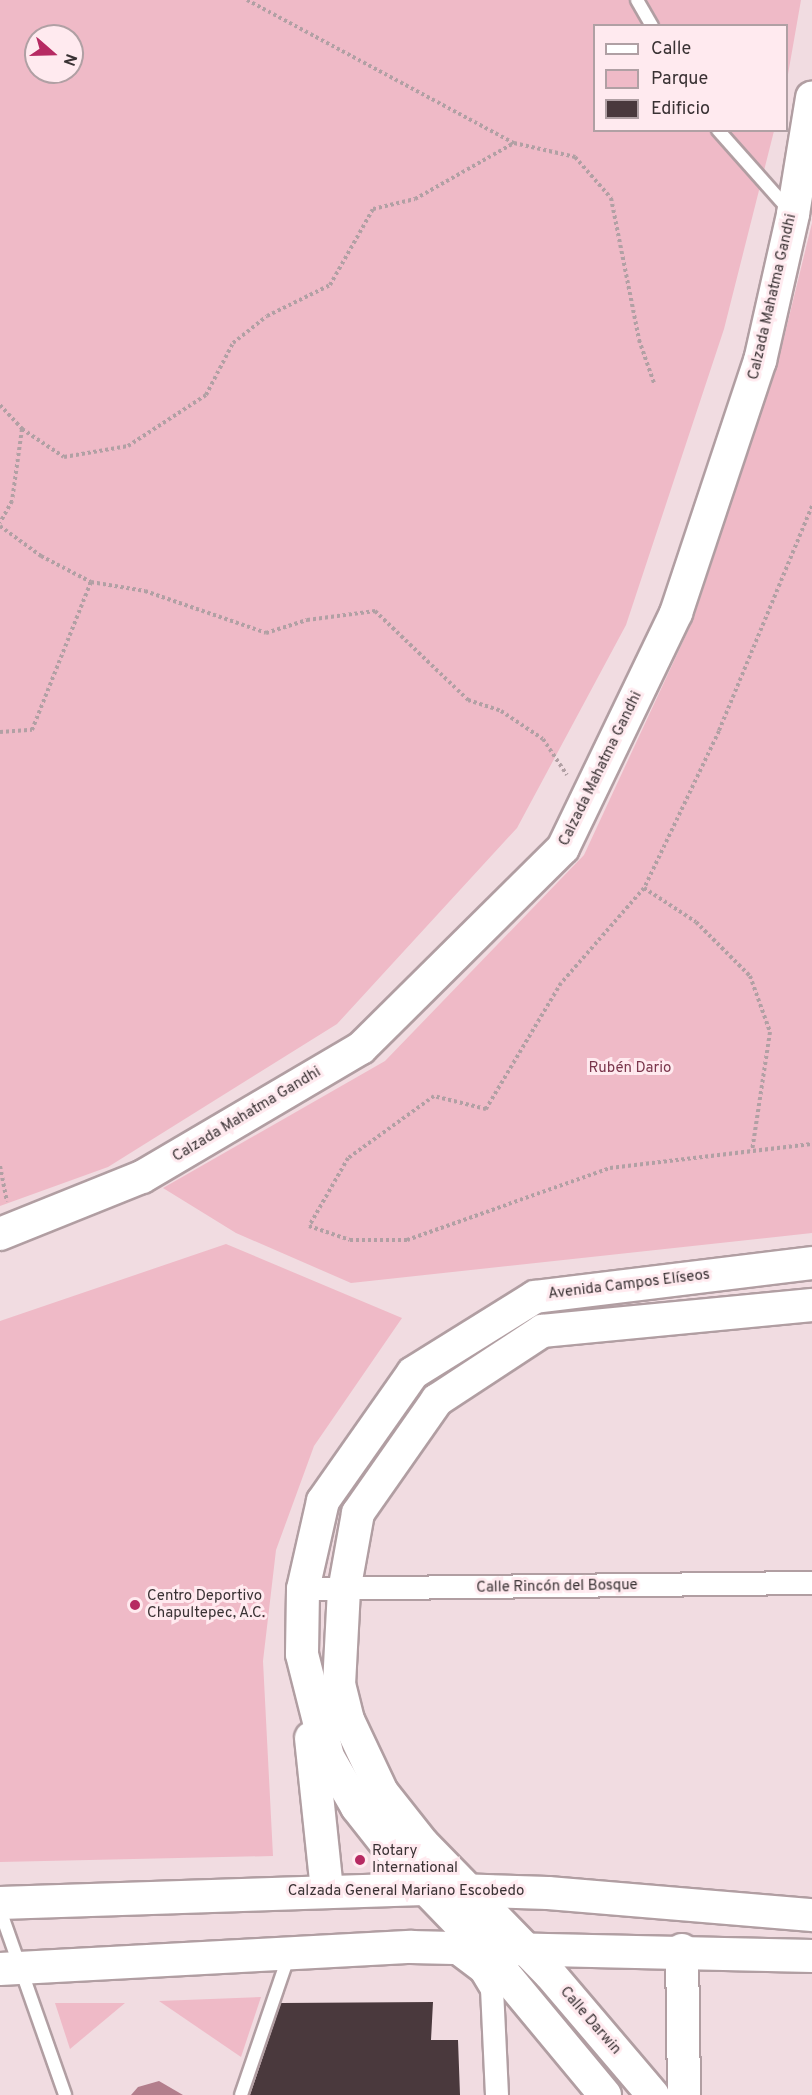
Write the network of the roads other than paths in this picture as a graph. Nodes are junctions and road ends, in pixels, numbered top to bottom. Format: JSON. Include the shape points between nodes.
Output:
{"nodes":[{"id":1,"x":637,"y":0,"type":"edge"},
{"id":2,"x":651,"y":24,"type":"edge"},
{"id":3,"x":812,"y":98,"type":"edge"},
{"id":4,"x":720,"y":132,"type":"edge"},
{"id":5,"x":793,"y":214,"type":"junction"},
{"id":6,"x":0,"y":1234,"type":"edge"},
{"id":7,"x":812,"y":1263,"type":"edge"},
{"id":8,"x":536,"y":1297,"type":"junction"},
{"id":9,"x":812,"y":1305,"type":"edge"},
{"id":10,"x":542,"y":1331,"type":"junction"},
{"id":11,"x":812,"y":1583,"type":"edge"},
{"id":12,"x":303,"y":1589,"type":"junction"},
{"id":13,"x":344,"y":1591,"type":"junction"},
{"id":14,"x":302,"y":1654,"type":"junction"},
{"id":15,"x":327,"y":1889,"type":"junction"},
{"id":16,"x":424,"y":1889,"type":"junction"},
{"id":17,"x":469,"y":1890,"type":"junction"},
{"id":18,"x":0,"y":1903,"type":"edge"},
{"id":19,"x":0,"y":1910,"type":"edge"},
{"id":20,"x":812,"y":1915,"type":"edge"},
{"id":21,"x":450,"y":1948,"type":"junction"},
{"id":22,"x":483,"y":1948,"type":"junction"},
{"id":23,"x":525,"y":1948,"type":"junction"},
{"id":24,"x":682,"y":1950,"type":"junction"},
{"id":25,"x":289,"y":1955,"type":"junction"},
{"id":26,"x":812,"y":1956,"type":"edge"},
{"id":27,"x":12,"y":1969,"type":"edge"},
{"id":28,"x":65,"y":2095,"type":"edge"},
{"id":29,"x":241,"y":2095,"type":"edge"},
{"id":30,"x":497,"y":2095,"type":"edge"},
{"id":31,"x":605,"y":2095,"type":"edge"},
{"id":32,"x":653,"y":2095,"type":"edge"},
{"id":33,"x":684,"y":2095,"type":"edge"}],
"edges":[{"from":1,"to":2,"type":"lane"},
{"from":3,"to":5,"type":"street","name":"Calzada Mahatma Gandhi"},
{"from":4,"to":5,"type":"lane"},
{"from":5,"to":6,"type":"street","name":"Calzada Mahatma Gandhi","via":[[760,360],[676,614],[563,848],[361,1048],[142,1177]]},
{"from":7,"to":8,"type":"street","name":"Avenida Campos Elíseos"},
{"from":8,"to":10,"type":"street"},
{"from":8,"to":12,"type":"street","name":"Avenida Campos Elíseos","via":[[413,1372],[323,1501]]},
{"from":9,"to":10,"type":"street"},
{"from":10,"to":13,"type":"street","via":[[437,1400],[358,1513]]},
{"from":11,"to":13,"type":"street","name":"Calle Rincón del Bosque"},
{"from":12,"to":13,"type":"street","name":"Calle Rincón del Bosque"},
{"from":12,"to":14,"type":"street","name":"Avenida Campos Elíseos"},
{"from":13,"to":17,"type":"street","via":[[339,1685],[348,1720],[382,1792],[423,1844]]},
{"from":14,"to":15,"type":"street"},
{"from":14,"to":16,"type":"street","name":"Avenida Campos Elíseos","via":[[328,1757],[357,1807]]},
{"from":15,"to":16,"type":"street","name":"Calzada General Mariano Escobedo"},
{"from":15,"to":18,"type":"street","name":"Calzada General Mariano Escobedo"},
{"from":16,"to":17,"type":"street","name":"Calzada General Mariano Escobedo"},
{"from":16,"to":22,"type":"street","name":"Avenida Campos Elíseos"},
{"from":17,"to":20,"type":"street","name":"Calzada General Mariano Escobedo"},
{"from":17,"to":23,"type":"street"},
{"from":19,"to":27,"type":"lane"},
{"from":21,"to":22,"type":"street"},
{"from":21,"to":25,"type":"street"},
{"from":21,"to":30,"type":"street","via":[[481,1971],[492,1989]]},
{"from":22,"to":23,"type":"street"},
{"from":22,"to":31,"type":"street"},
{"from":23,"to":24,"type":"street"},
{"from":23,"to":32,"type":"street","name":"Calle Darwin"},
{"from":24,"to":26,"type":"street"},
{"from":24,"to":33,"type":"street"},
{"from":25,"to":27,"type":"street"},
{"from":25,"to":29,"type":"lane"},
{"from":27,"to":28,"type":"lane"}]}
